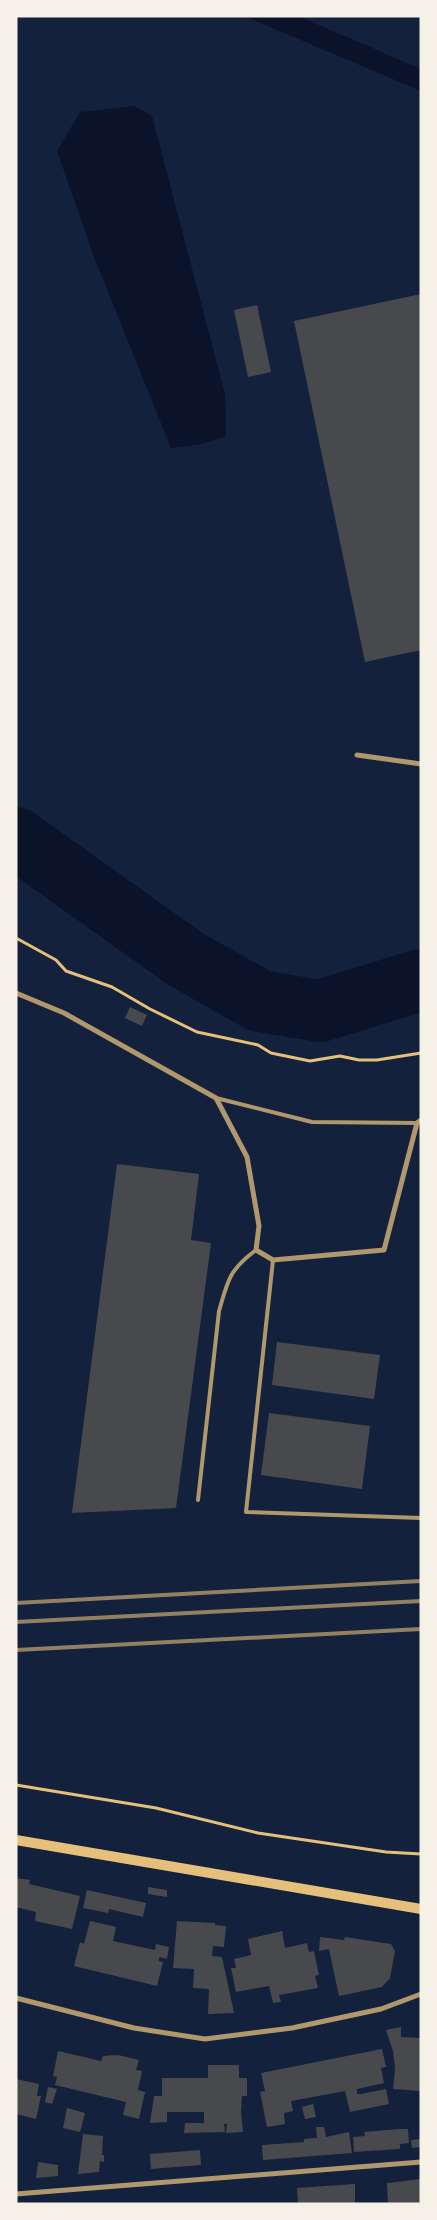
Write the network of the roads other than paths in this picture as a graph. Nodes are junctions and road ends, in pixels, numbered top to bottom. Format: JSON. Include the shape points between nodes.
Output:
{"nodes":[{"id":1,"x":357,"y":755,"type":"dead end"},
{"id":2,"x":421,"y":764,"type":"edge"},
{"id":3,"x":16,"y":993,"type":"edge"},
{"id":4,"x":216,"y":1098,"type":"junction"},
{"id":5,"x":419,"y":1122,"type":"edge"},
{"id":6,"x":256,"y":1250,"type":"junction"},
{"id":7,"x":273,"y":1260,"type":"junction"},
{"id":8,"x":198,"y":1500,"type":"dead end"},
{"id":9,"x":421,"y":1518,"type":"edge"},
{"id":10,"x":16,"y":1840,"type":"edge"},
{"id":11,"x":421,"y":1909,"type":"edge"},
{"id":12,"x":421,"y":1994,"type":"edge"},
{"id":13,"x":16,"y":1998,"type":"edge"},
{"id":14,"x":421,"y":2162,"type":"edge"},
{"id":15,"x":16,"y":2194,"type":"edge"}],
"edges":[{"from":1,"to":2,"type":"street"},
{"from":3,"to":4,"type":"street","via":[[64,1013]]},
{"from":4,"to":5,"type":"lane","via":[[312,1122]]},
{"from":4,"to":6,"type":"street","via":[[247,1157],[259,1226]]},
{"from":5,"to":7,"type":"street","via":[[384,1250]]},
{"from":6,"to":7,"type":"street"},
{"from":6,"to":8,"type":"lane","via":[[238,1263],[227,1283],[219,1311]]},
{"from":7,"to":9,"type":"lane","via":[[246,1512]]},
{"from":10,"to":11,"type":"main road"},
{"from":12,"to":13,"type":"street","via":[[381,2009],[292,2028],[205,2039],[134,2028]]},
{"from":14,"to":15,"type":"street"}]}
